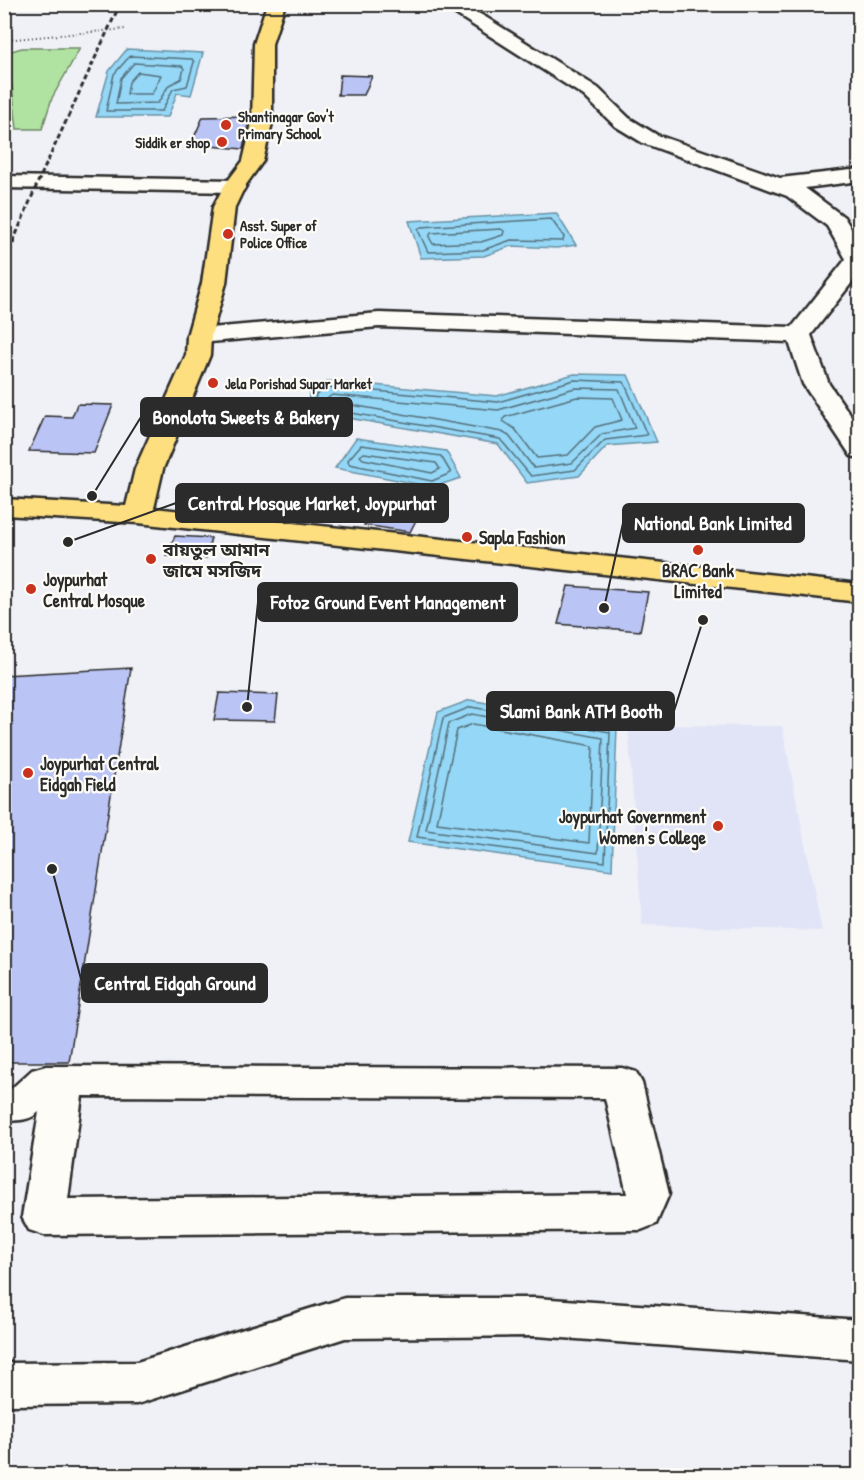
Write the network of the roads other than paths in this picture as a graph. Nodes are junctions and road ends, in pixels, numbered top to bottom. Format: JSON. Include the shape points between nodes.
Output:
{"nodes":[{"id":1,"x":276,"y":4,"type":"edge"},
{"id":2,"x":448,"y":4,"type":"edge"},
{"id":3,"x":860,"y":175,"type":"edge"},
{"id":4,"x":4,"y":182,"type":"edge"},
{"id":5,"x":778,"y":185,"type":"junction"},
{"id":6,"x":235,"y":186,"type":"junction"},
{"id":7,"x":856,"y":267,"type":"edge"},
{"id":8,"x":799,"y":335,"type":"junction"},
{"id":9,"x":199,"y":336,"type":"junction"},
{"id":10,"x":860,"y":450,"type":"edge"},
{"id":11,"x":4,"y":507,"type":"edge"},
{"id":12,"x":138,"y":515,"type":"junction"},
{"id":13,"x":860,"y":593,"type":"edge"},
{"id":14,"x":55,"y":1081,"type":"junction"},
{"id":15,"x":4,"y":1104,"type":"edge"},
{"id":16,"x":860,"y":1340,"type":"edge"},
{"id":17,"x":4,"y":1384,"type":"edge"}],
"edges":[{"from":1,"to":6,"type":"main road","via":[[264,44],[262,123],[253,161]]},
{"from":2,"to":5,"type":"street","via":[[591,92],[622,122],[650,139]]},
{"from":3,"to":5,"type":"street"},
{"from":4,"to":6,"type":"street"},
{"from":5,"to":7,"type":"street","via":[[795,191],[836,222],[858,259]]},
{"from":6,"to":9,"type":"main road","via":[[224,207],[214,283]]},
{"from":7,"to":8,"type":"street"},
{"from":8,"to":9,"type":"street","via":[[379,320]]},
{"from":8,"to":10,"type":"street","via":[[816,384]]},
{"from":9,"to":12,"type":"main road","via":[[198,355],[149,469]]},
{"from":11,"to":12,"type":"main road"},
{"from":12,"to":13,"type":"main road"},
{"from":14,"to":14,"type":"street","via":[[44,1217],[641,1212],[648,1194],[622,1083]]},
{"from":14,"to":15,"type":"street","via":[[20,1105]]},
{"from":16,"to":17,"type":"street","via":[[536,1317],[345,1318],[137,1383]]}]}
